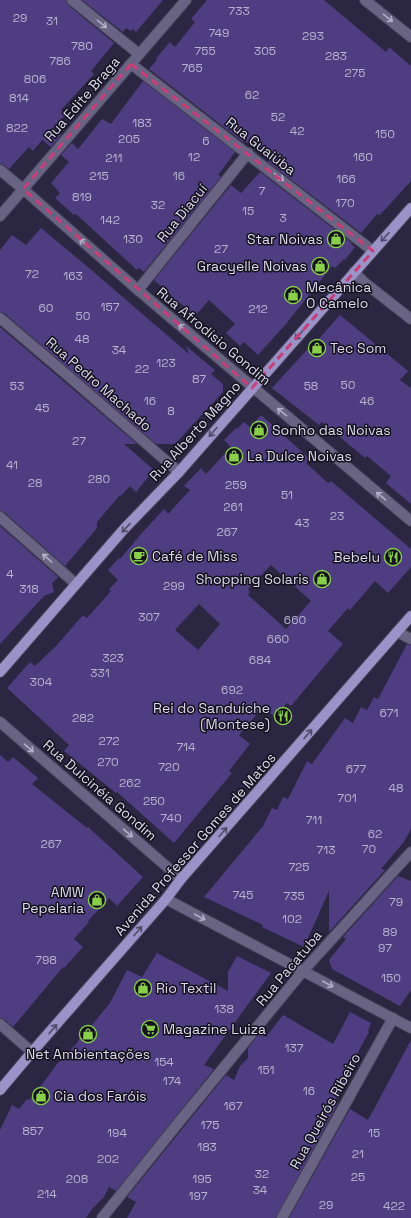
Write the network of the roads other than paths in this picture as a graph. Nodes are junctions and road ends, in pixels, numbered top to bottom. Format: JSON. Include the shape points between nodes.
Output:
{"nodes":[{"id":1,"x":72,"y":0,"type":"edge"},
{"id":2,"x":186,"y":0,"type":"edge"},
{"id":3,"x":365,"y":0,"type":"edge"},
{"id":4,"x":411,"y":37,"type":"edge"},
{"id":5,"x":139,"y":54,"type":"junction"},
{"id":6,"x":131,"y":64,"type":"junction"},
{"id":7,"x":248,"y":153,"type":"junction"},
{"id":8,"x":0,"y":170,"type":"edge"},
{"id":9,"x":23,"y":189,"type":"junction"},
{"id":10,"x":411,"y":208,"type":"edge"},
{"id":11,"x":0,"y":216,"type":"edge"},
{"id":12,"x":373,"y":251,"type":"junction"},
{"id":13,"x":354,"y":272,"type":"junction"},
{"id":14,"x":138,"y":290,"type":"junction"},
{"id":15,"x":0,"y":318,"type":"edge"},
{"id":16,"x":411,"y":319,"type":"edge"},
{"id":17,"x":252,"y":388,"type":"junction"},
{"id":18,"x":179,"y":472,"type":"junction"},
{"id":19,"x":0,"y":517,"type":"edge"},
{"id":20,"x":411,"y":521,"type":"edge"},
{"id":21,"x":76,"y":584,"type":"junction"},
{"id":22,"x":411,"y":616,"type":"edge"},
{"id":23,"x":396,"y":632,"type":"junction"},
{"id":24,"x":411,"y":639,"type":"edge"},
{"id":25,"x":0,"y":672,"type":"edge"},
{"id":26,"x":0,"y":722,"type":"edge"},
{"id":27,"x":411,"y":852,"type":"edge"},
{"id":28,"x":181,"y":879,"type":"junction"},
{"id":29,"x":166,"y":899,"type":"junction"},
{"id":30,"x":303,"y":971,"type":"junction"},
{"id":31,"x":393,"y":1018,"type":"junction"},
{"id":32,"x":0,"y":1024,"type":"edge"},
{"id":33,"x":411,"y":1028,"type":"edge"},
{"id":34,"x":32,"y":1052,"type":"junction"},
{"id":35,"x":0,"y":1090,"type":"edge"},
{"id":36,"x":102,"y":1218,"type":"edge"},
{"id":37,"x":282,"y":1218,"type":"edge"}],
"edges":[{"from":1,"to":5,"type":"street","one_way":true},
{"from":2,"to":5,"type":"street","name":"Rua Edite Braga"},
{"from":3,"to":4,"type":"street","one_way":true},
{"from":5,"to":6,"type":"street","name":"Rua Edite Braga"},
{"from":6,"to":7,"type":"street","name":"Rua Guaiúba"},
{"from":6,"to":9,"type":"street","name":"Rua Edite Braga"},
{"from":7,"to":12,"type":"street","name":"Rua Guaiúba","one_way":true},
{"from":7,"to":14,"type":"street","name":"Rua Diacuí"},
{"from":8,"to":9,"type":"street","name":"Rua Afrodísio Gondim"},
{"from":9,"to":11,"type":"street","name":"Rua Edite Braga"},
{"from":14,"to":9,"type":"street","name":"Rua Afrodísio Gondim","one_way":true},
{"from":10,"to":12,"type":"main road","name":"Rua Alberto Magno","one_way":true},
{"from":12,"to":13,"type":"main road","name":"Rua Alberto Magno"},
{"from":13,"to":16,"type":"street"},
{"from":13,"to":17,"type":"main road","name":"Rua Alberto Magno","one_way":true},
{"from":17,"to":14,"type":"street","name":"Rua Afrodísio Gondim","one_way":true},
{"from":15,"to":18,"type":"street","name":"Rua Pedro Machado"},
{"from":17,"to":18,"type":"main road","name":"Rua Alberto Magno","one_way":true},
{"from":20,"to":17,"type":"street","name":"Rua Afrodísio Gondim","one_way":true},
{"from":18,"to":21,"type":"main road","name":"Rua Alberto Magno","one_way":true},
{"from":21,"to":19,"type":"street","one_way":true},
{"from":21,"to":25,"type":"main road","name":"Rua Alberto Magno"},
{"from":22,"to":23,"type":"main road","name":"Avenida Professor Gomes de Matos"},
{"from":23,"to":24,"type":"street"},
{"from":28,"to":23,"type":"main road","name":"Avenida Professor Gomes de Matos","one_way":true},
{"from":26,"to":28,"type":"street","name":"Rua Dulcinéia Gondim","one_way":true},
{"from":27,"to":30,"type":"street","name":"Rua Pacatuba"},
{"from":28,"to":29,"type":"main road","name":"Avenida Professor Gomes de Matos"},
{"from":29,"to":30,"type":"street","one_way":true},
{"from":34,"to":29,"type":"main road","name":"Avenida Professor Gomes de Matos","one_way":true},
{"from":30,"to":31,"type":"street","one_way":true},
{"from":30,"to":36,"type":"street","name":"Rua Pacatuba"},
{"from":31,"to":33,"type":"street"},
{"from":31,"to":37,"type":"street","name":"Rua Queirós Ribeiro"},
{"from":32,"to":34,"type":"street"},
{"from":34,"to":35,"type":"main road","name":"Avenida Professor Gomes de Matos"}]}
